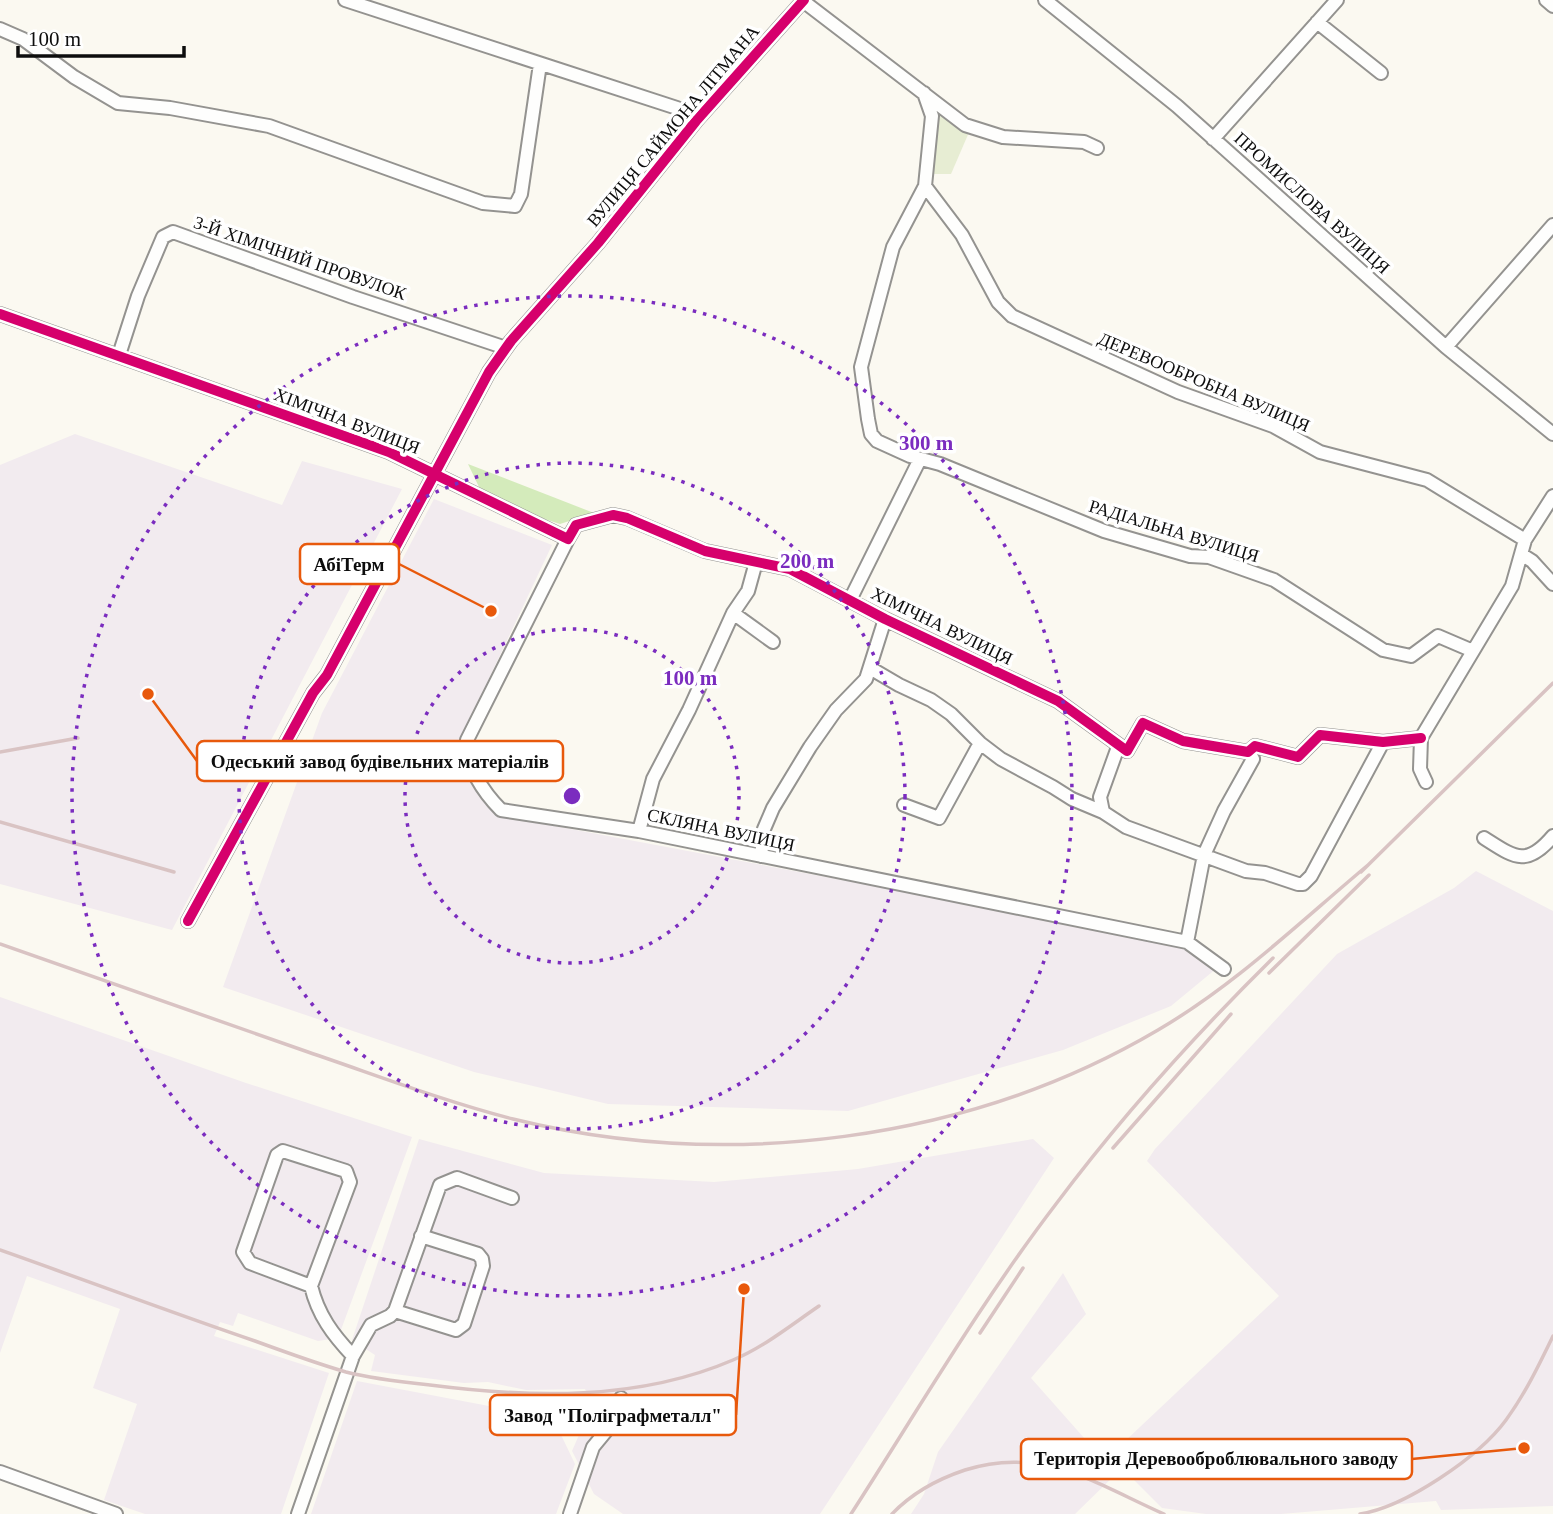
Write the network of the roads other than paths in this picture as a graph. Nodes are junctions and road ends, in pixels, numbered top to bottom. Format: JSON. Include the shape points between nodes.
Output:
{"nodes":[{"id":1,"x":345,"y":0,"type":"edge"},
{"id":2,"x":1337,"y":0,"type":"edge"},
{"id":3,"x":1546,"y":0,"type":"edge"},
{"id":4,"x":803,"y":1,"type":"edge"},
{"id":5,"x":1050,"y":2,"type":"edge"},
{"id":6,"x":1553,"y":6,"type":"edge"},
{"id":7,"x":1317,"y":22,"type":"junction"},
{"id":8,"x":0,"y":29,"type":"edge"},
{"id":9,"x":540,"y":64,"type":"junction"},
{"id":10,"x":1381,"y":73,"type":"dead end"},
{"id":11,"x":924,"y":93,"type":"junction"},
{"id":12,"x":696,"y":121,"type":"junction"},
{"id":13,"x":1213,"y":139,"type":"junction"},
{"id":14,"x":1097,"y":148,"type":"dead end"},
{"id":15,"x":926,"y":186,"type":"junction"},
{"id":16,"x":1553,"y":225,"type":"edge"},
{"id":17,"x":0,"y":314,"type":"edge"},
{"id":18,"x":1446,"y":347,"type":"junction"},
{"id":19,"x":506,"y":348,"type":"junction"},
{"id":20,"x":119,"y":355,"type":"junction"},
{"id":21,"x":1553,"y":435,"type":"edge"},
{"id":22,"x":920,"y":459,"type":"junction"},
{"id":23,"x":434,"y":475,"type":"junction"},
{"id":24,"x":1553,"y":496,"type":"edge"},
{"id":25,"x":568,"y":539,"type":"junction"},
{"id":26,"x":1525,"y":540,"type":"junction"},
{"id":27,"x":1521,"y":554,"type":"junction"},
{"id":28,"x":756,"y":562,"type":"junction"},
{"id":29,"x":1553,"y":584,"type":"edge"},
{"id":30,"x":850,"y":600,"type":"junction"},
{"id":31,"x":733,"y":613,"type":"junction"},
{"id":32,"x":885,"y":619,"type":"junction"},
{"id":33,"x":773,"y":642,"type":"dead end"},
{"id":34,"x":1473,"y":651,"type":"junction"},
{"id":35,"x":870,"y":668,"type":"junction"},
{"id":36,"x":1421,"y":738,"type":"junction"},
{"id":37,"x":1383,"y":741,"type":"junction"},
{"id":38,"x":980,"y":743,"type":"junction"},
{"id":39,"x":1118,"y":747,"type":"junction"},
{"id":40,"x":1248,"y":752,"type":"junction"},
{"id":41,"x":1426,"y":782,"type":"dead end"},
{"id":42,"x":904,"y":805,"type":"dead end"},
{"id":43,"x":1104,"y":812,"type":"junction"},
{"id":44,"x":639,"y":831,"type":"junction"},
{"id":45,"x":1553,"y":836,"type":"edge"},
{"id":46,"x":1484,"y":838,"type":"dead end"},
{"id":47,"x":1204,"y":855,"type":"junction"},
{"id":48,"x":761,"y":856,"type":"junction"},
{"id":49,"x":188,"y":921,"type":"dead end"},
{"id":50,"x":1187,"y":942,"type":"junction"},
{"id":51,"x":1224,"y":969,"type":"dead end"},
{"id":52,"x":512,"y":1198,"type":"dead end"},
{"id":53,"x":421,"y":1236,"type":"junction"},
{"id":54,"x":311,"y":1286,"type":"junction"},
{"id":55,"x":395,"y":1311,"type":"junction"},
{"id":56,"x":353,"y":1356,"type":"junction"},
{"id":57,"x":621,"y":1398,"type":"dead end"},
{"id":58,"x":0,"y":1472,"type":"edge"},
{"id":59,"x":116,"y":1514,"type":"edge"},
{"id":60,"x":298,"y":1514,"type":"edge"},
{"id":61,"x":570,"y":1514,"type":"edge"}],
"edges":[{"from":1,"to":9,"type":"street"},
{"from":2,"to":7,"type":"street"},
{"from":3,"to":6,"type":"street"},
{"from":4,"to":11,"type":"street"},
{"from":4,"to":12,"type":"street","name":"ВУЛИЦЯ САЙМОНА ЛІТМАНА"},
{"from":5,"to":13,"type":"street","name":"ПРОМИСЛОВА ВУЛИЦЯ"},
{"from":7,"to":10,"type":"street"},
{"from":7,"to":13,"type":"street"},
{"from":8,"to":9,"type":"street","via":[[23,39],[118,103],[269,126],[484,203],[514,206],[522,194]]},
{"from":9,"to":12,"type":"street","via":[[677,108]]},
{"from":11,"to":14,"type":"street","via":[[965,125],[1003,137],[1084,142]]},
{"from":11,"to":15,"type":"street","name":"РАДІАЛЬНА ВУЛИЦЯ","via":[[932,116]]},
{"from":12,"to":19,"type":"street","name":"ВУЛИЦЯ САЙМОНА ЛІТМАНА"},
{"from":13,"to":18,"type":"street","name":"ПРОМИСЛОВА ВУЛИЦЯ"},
{"from":15,"to":22,"type":"street","name":"РАДІАЛЬНА ВУЛИЦЯ","via":[[893,247],[861,367],[871,434],[886,447]]},
{"from":15,"to":26,"type":"street","name":"ДЕРЕВООБРОБНА ВУЛИЦЯ","via":[[962,235],[998,302],[1012,316],[1116,366],[1273,426],[1320,452],[1427,480]]},
{"from":16,"to":18,"type":"street"},
{"from":17,"to":20,"type":"street","name":"ХІМІЧНА ВУЛИЦЯ"},
{"from":18,"to":21,"type":"street","name":"ПРОМИСЛОВА ВУЛИЦЯ"},
{"from":19,"to":20,"type":"street","name":"3-Й ХІМІЧНИЙ ПРОВУЛОК","via":[[173,232],[163,236]]},
{"from":19,"to":23,"type":"street"},
{"from":20,"to":23,"type":"street","name":"ХІМІЧНА ВУЛИЦЯ","via":[[389,452]]},
{"from":22,"to":30,"type":"street"},
{"from":22,"to":34,"type":"street","name":"РАДІАЛЬНА ВУЛИЦЯ","via":[[1104,531],[1190,556],[1209,556],[1275,580],[1383,650],[1411,656],[1438,636]]},
{"from":23,"to":25,"type":"street","name":"ХІМІЧНА ВУЛИЦЯ"},
{"from":23,"to":49,"type":"street"},
{"from":24,"to":26,"type":"street"},
{"from":25,"to":28,"type":"street","name":"ХІМІЧНА ВУЛИЦЯ","via":[[576,525],[613,515],[705,551]]},
{"from":25,"to":44,"type":"street","name":"СКЛЯНА ВУЛИЦЯ","via":[[467,740],[465,753],[489,798],[501,810]]},
{"from":26,"to":27,"type":"street"},
{"from":27,"to":29,"type":"street"},
{"from":27,"to":34,"type":"street","via":[[1512,586]]},
{"from":28,"to":30,"type":"street","name":"ХІМІЧНА ВУЛИЦЯ","via":[[790,569]]},
{"from":28,"to":31,"type":"street","via":[[748,591]]},
{"from":30,"to":32,"type":"street","name":"ХІМІЧНА ВУЛИЦЯ"},
{"from":31,"to":33,"type":"street"},
{"from":31,"to":44,"type":"street","via":[[653,779]]},
{"from":32,"to":35,"type":"street"},
{"from":32,"to":39,"type":"street","name":"ХІМІЧНА ВУЛИЦЯ","via":[[1058,701]]},
{"from":34,"to":36,"type":"street"},
{"from":35,"to":38,"type":"street","via":[[931,700]]},
{"from":35,"to":48,"type":"street","via":[[810,747],[773,808],[764,829]]},
{"from":36,"to":37,"type":"street"},
{"from":36,"to":41,"type":"street","via":[[1420,769]]},
{"from":37,"to":40,"type":"street","via":[[1320,735],[1298,757],[1255,746]]},
{"from":37,"to":47,"type":"street","via":[[1303,884],[1246,872]]},
{"from":38,"to":42,"type":"street","via":[[939,818]]},
{"from":38,"to":43,"type":"street","via":[[1072,799]]},
{"from":39,"to":40,"type":"street","via":[[1127,751],[1143,723],[1183,741]]},
{"from":39,"to":43,"type":"street","via":[[1100,797]]},
{"from":40,"to":47,"type":"street","via":[[1253,759]]},
{"from":43,"to":47,"type":"street","via":[[1126,827]]},
{"from":44,"to":48,"type":"street","name":"СКЛЯНА ВУЛИЦЯ"},
{"from":45,"to":46,"type":"street","via":[[1541,850],[1526,857],[1511,855]]},
{"from":47,"to":50,"type":"street"},
{"from":48,"to":50,"type":"street","name":"СКЛЯНА ВУЛИЦЯ"},
{"from":50,"to":51,"type":"street","name":"СКЛЯНА ВУЛИЦЯ"},
{"from":52,"to":53,"type":"street","via":[[457,1178],[449,1180],[440,1185]]},
{"from":53,"to":55,"type":"street"},
{"from":53,"to":55,"type":"street","via":[[482,1259],[464,1324],[456,1330]]},
{"from":54,"to":54,"type":"street","via":[[250,1263],[243,1252],[277,1155],[283,1151],[346,1171],[350,1182]]},
{"from":54,"to":56,"type":"street","via":[[327,1327]]},
{"from":55,"to":56,"type":"street","via":[[371,1325]]},
{"from":56,"to":60,"type":"street"},
{"from":57,"to":61,"type":"street","via":[[607,1430],[593,1447]]},
{"from":58,"to":59,"type":"street"}]}
